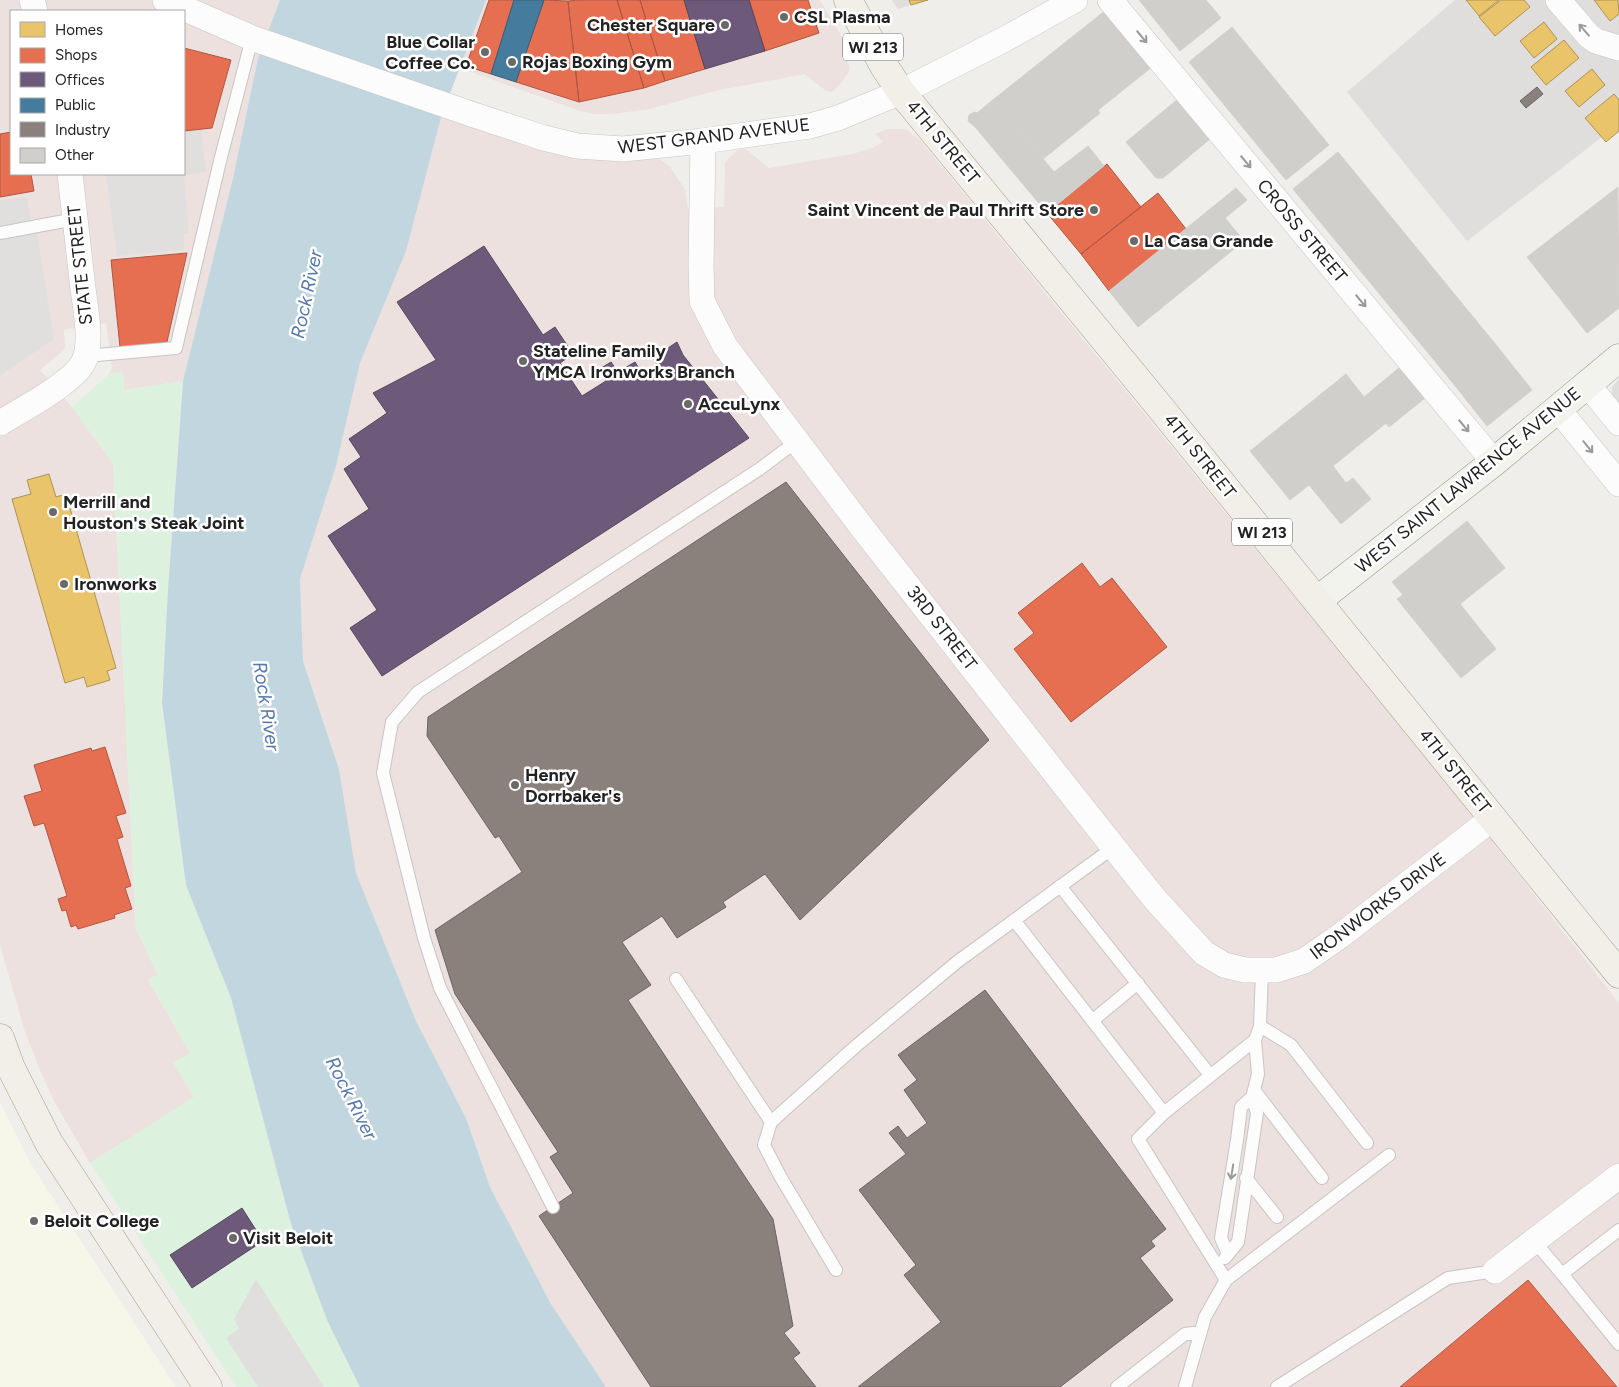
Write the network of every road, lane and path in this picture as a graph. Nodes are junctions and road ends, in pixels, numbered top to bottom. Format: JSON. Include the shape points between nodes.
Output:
{"nodes":[{"id":1,"x":165,"y":0,"type":"edge"},
{"id":2,"x":848,"y":0,"type":"edge"},
{"id":3,"x":1075,"y":0,"type":"edge"},
{"id":4,"x":1110,"y":0,"type":"edge"},
{"id":5,"x":1558,"y":0,"type":"edge"},
{"id":6,"x":252,"y":38,"type":"junction"},
{"id":7,"x":1619,"y":48,"type":"edge"},
{"id":8,"x":901,"y":92,"type":"junction"},
{"id":9,"x":703,"y":141,"type":"junction"},
{"id":10,"x":70,"y":175,"type":"edge"},
{"id":11,"x":75,"y":219,"type":"junction"},
{"id":12,"x":0,"y":232,"type":"edge"},
{"id":13,"x":86,"y":356,"type":"junction"},
{"id":14,"x":1619,"y":358,"type":"edge"},
{"id":15,"x":1587,"y":384,"type":"junction"},
{"id":16,"x":1558,"y":409,"type":"junction"},
{"id":17,"x":0,"y":422,"type":"edge"},
{"id":18,"x":1619,"y":423,"type":"edge"},
{"id":19,"x":797,"y":441,"type":"junction"},
{"id":20,"x":1494,"y":462,"type":"junction"},
{"id":21,"x":1619,"y":484,"type":"edge"},
{"id":22,"x":1318,"y":600,"type":"junction"},
{"id":23,"x":1493,"y":818,"type":"junction"},
{"id":24,"x":1114,"y":847,"type":"junction"},
{"id":25,"x":1060,"y":886,"type":"junction"},
{"id":26,"x":1014,"y":920,"type":"junction"},
{"id":27,"x":1224,"y":965,"type":"joint"},
{"id":28,"x":1262,"y":970,"type":"junction"},
{"id":29,"x":1619,"y":974,"type":"edge"},
{"id":30,"x":676,"y":979,"type":"dead end"},
{"id":31,"x":1138,"y":983,"type":"junction"},
{"id":32,"x":1092,"y":1020,"type":"junction"},
{"id":33,"x":1260,"y":1026,"type":"junction"},
{"id":34,"x":0,"y":1038,"type":"edge"},
{"id":35,"x":1255,"y":1040,"type":"junction"},
{"id":36,"x":1210,"y":1075,"type":"junction"},
{"id":37,"x":1253,"y":1093,"type":"junction"},
{"id":38,"x":1164,"y":1113,"type":"junction"},
{"id":39,"x":771,"y":1122,"type":"junction"},
{"id":40,"x":1237,"y":1140,"type":"junction"},
{"id":41,"x":1252,"y":1142,"type":"junction"},
{"id":42,"x":1367,"y":1143,"type":"dead end"},
{"id":43,"x":1389,"y":1155,"type":"dead end"},
{"id":44,"x":1619,"y":1176,"type":"edge"},
{"id":45,"x":1246,"y":1178,"type":"junction"},
{"id":46,"x":1322,"y":1178,"type":"dead end"},
{"id":47,"x":552,"y":1207,"type":"dead end"},
{"id":48,"x":1277,"y":1217,"type":"dead end"},
{"id":49,"x":1619,"y":1230,"type":"edge"},
{"id":50,"x":1534,"y":1241,"type":"junction"},
{"id":51,"x":1228,"y":1254,"type":"junction"},
{"id":52,"x":1217,"y":1268,"type":"junction"},
{"id":53,"x":836,"y":1270,"type":"dead end"},
{"id":54,"x":1495,"y":1271,"type":"joint"},
{"id":55,"x":1562,"y":1274,"type":"junction"},
{"id":56,"x":1226,"y":1280,"type":"junction"},
{"id":57,"x":1201,"y":1332,"type":"junction"},
{"id":58,"x":1619,"y":1344,"type":"edge"},
{"id":59,"x":208,"y":1387,"type":"edge"},
{"id":60,"x":1117,"y":1387,"type":"edge"},
{"id":61,"x":1185,"y":1387,"type":"edge"},
{"id":62,"x":1277,"y":1387,"type":"edge"}],
"edges":[{"from":1,"to":6,"type":"street","name":"WEST GRAND AVENUE"},
{"from":2,"to":8,"type":"main road","name":"4TH STREET","number":"WI 213"},
{"from":3,"to":8,"type":"street","name":"WEST GRAND AVENUE"},
{"from":4,"to":20,"type":"street","name":"CROSS STREET","one_way":true},
{"from":7,"to":5,"type":"street","one_way":true,"via":[[1589,36]]},
{"from":6,"to":9,"type":"street","name":"WEST GRAND AVENUE","via":[[474,115],[577,146],[623,149]]},
{"from":6,"to":13,"type":"lane","via":[[176,348]]},
{"from":8,"to":9,"type":"street","name":"WEST GRAND AVENUE","via":[[844,116],[810,126]]},
{"from":8,"to":22,"type":"main road","name":"4TH STREET","number":"WI 213"},
{"from":9,"to":19,"type":"street","name":"3RD STREET","via":[[702,301],[725,346]]},
{"from":10,"to":11,"type":"street","name":"STATE STREET"},
{"from":11,"to":12,"type":"lane"},
{"from":11,"to":13,"type":"street","name":"STATE STREET","via":[[87,327]]},
{"from":13,"to":17,"type":"street","via":[[75,373],[60,385]]},
{"from":14,"to":15,"type":"street","name":"WEST SAINT LAWRENCE AVENUE"},
{"from":15,"to":16,"type":"street","name":"WEST SAINT LAWRENCE AVENUE"},
{"from":15,"to":18,"type":"street"},
{"from":16,"to":20,"type":"street","name":"WEST SAINT LAWRENCE AVENUE"},
{"from":16,"to":21,"type":"street","one_way":true},
{"from":19,"to":24,"type":"street","name":"3RD STREET"},
{"from":19,"to":47,"type":"lane","via":[[418,692],[392,722],[383,773],[424,938],[440,988]]},
{"from":20,"to":22,"type":"street","name":"WEST SAINT LAWRENCE AVENUE"},
{"from":22,"to":23,"type":"main road","name":"4TH STREET","number":"WI 213"},
{"from":23,"to":28,"type":"street","name":"IRONWORKS DRIVE","via":[[1304,961],[1276,970]]},
{"from":23,"to":29,"type":"main road","name":"4TH STREET","number":"WI 213"},
{"from":24,"to":25,"type":"lane"},
{"from":24,"to":27,"type":"street","name":"3RD STREET","via":[[1154,898],[1204,953]]},
{"from":25,"to":26,"type":"lane"},
{"from":25,"to":31,"type":"lane"},
{"from":26,"to":32,"type":"lane"},
{"from":26,"to":39,"type":"lane","via":[[957,962]]},
{"from":27,"to":28,"type":"street","name":"IRONWORKS DRIVE"},
{"from":28,"to":33,"type":"lane"},
{"from":30,"to":39,"type":"lane"},
{"from":31,"to":32,"type":"lane"},
{"from":31,"to":36,"type":"lane"},
{"from":32,"to":38,"type":"lane"},
{"from":33,"to":35,"type":"lane"},
{"from":33,"to":42,"type":"lane","via":[[1291,1045]]},
{"from":34,"to":59,"type":"main road","via":[[11,1068],[49,1143]]},
{"from":35,"to":36,"type":"lane"},
{"from":35,"to":37,"type":"lane","via":[[1258,1074]]},
{"from":36,"to":38,"type":"lane"},
{"from":37,"to":40,"type":"lane","via":[[1241,1107]]},
{"from":37,"to":41,"type":"lane","via":[[1257,1114]]},
{"from":37,"to":46,"type":"lane"},
{"from":38,"to":52,"type":"lane","via":[[1138,1138]]},
{"from":39,"to":53,"type":"lane","via":[[764,1146]]},
{"from":40,"to":41,"type":"lane"},
{"from":40,"to":51,"type":"lane","one_way":true,"via":[[1221,1238]]},
{"from":41,"to":45,"type":"lane"},
{"from":43,"to":56,"type":"lane"},
{"from":44,"to":50,"type":"street"},
{"from":45,"to":48,"type":"lane"},
{"from":45,"to":51,"type":"lane","via":[[1238,1242]]},
{"from":49,"to":55,"type":"lane"},
{"from":50,"to":54,"type":"street"},
{"from":50,"to":55,"type":"lane"},
{"from":51,"to":52,"type":"lane"},
{"from":52,"to":56,"type":"lane"},
{"from":54,"to":62,"type":"lane","via":[[1448,1278]]},
{"from":55,"to":58,"type":"lane"},
{"from":56,"to":57,"type":"lane","via":[[1205,1317]]},
{"from":57,"to":60,"type":"lane","via":[[1185,1334]]},
{"from":57,"to":61,"type":"lane"}]}
